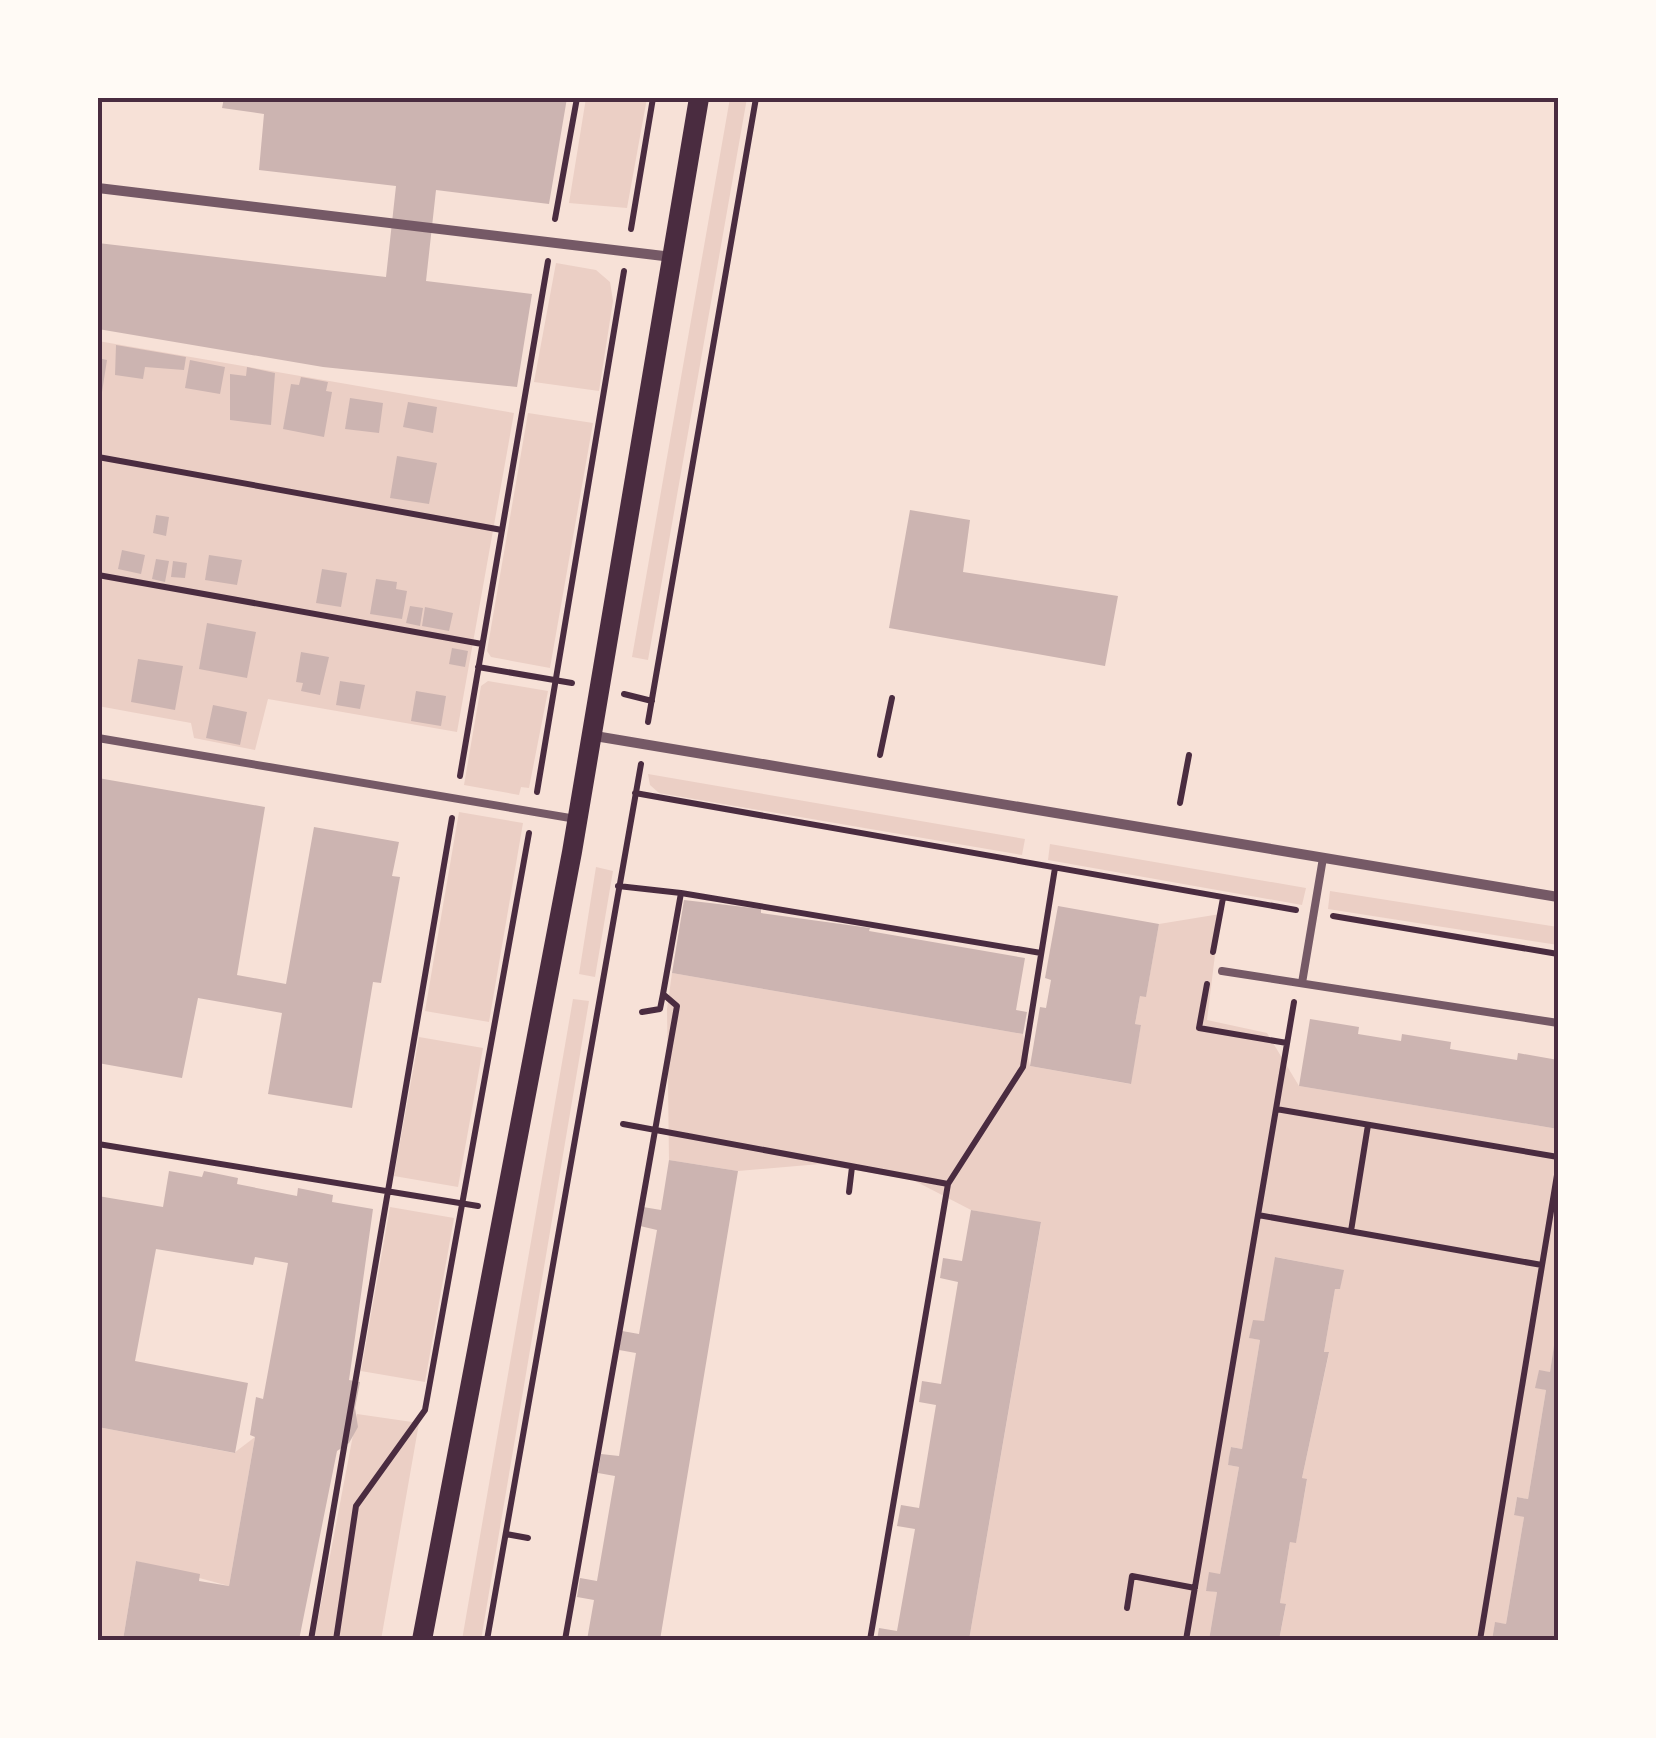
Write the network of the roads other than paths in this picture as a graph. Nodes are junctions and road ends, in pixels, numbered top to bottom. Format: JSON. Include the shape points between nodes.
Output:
{"nodes":[{"id":1,"x":700,"y":98,"type":"edge"},
{"id":2,"x":98,"y":188,"type":"edge"},
{"id":3,"x":672,"y":257,"type":"junction"},
{"id":4,"x":588,"y":735,"type":"junction"},
{"id":5,"x":98,"y":738,"type":"edge"},
{"id":6,"x":576,"y":819,"type":"junction"},
{"id":7,"x":1322,"y":858,"type":"junction"},
{"id":8,"x":1558,"y":897,"type":"edge"},
{"id":9,"x":1222,"y":971,"type":"dead end"},
{"id":10,"x":1300,"y":983,"type":"junction"},
{"id":11,"x":1558,"y":1023,"type":"edge"},
{"id":12,"x":422,"y":1640,"type":"edge"}],
"edges":[{"from":1,"to":3,"type":"main road"},
{"from":2,"to":3,"type":"street"},
{"from":3,"to":4,"type":"main road"},
{"from":4,"to":6,"type":"main road"},
{"from":4,"to":7,"type":"street"},
{"from":5,"to":6,"type":"lane"},
{"from":6,"to":12,"type":"main road"},
{"from":7,"to":8,"type":"street"},
{"from":7,"to":10,"type":"lane"},
{"from":9,"to":10,"type":"lane"},
{"from":10,"to":11,"type":"lane"}]}
